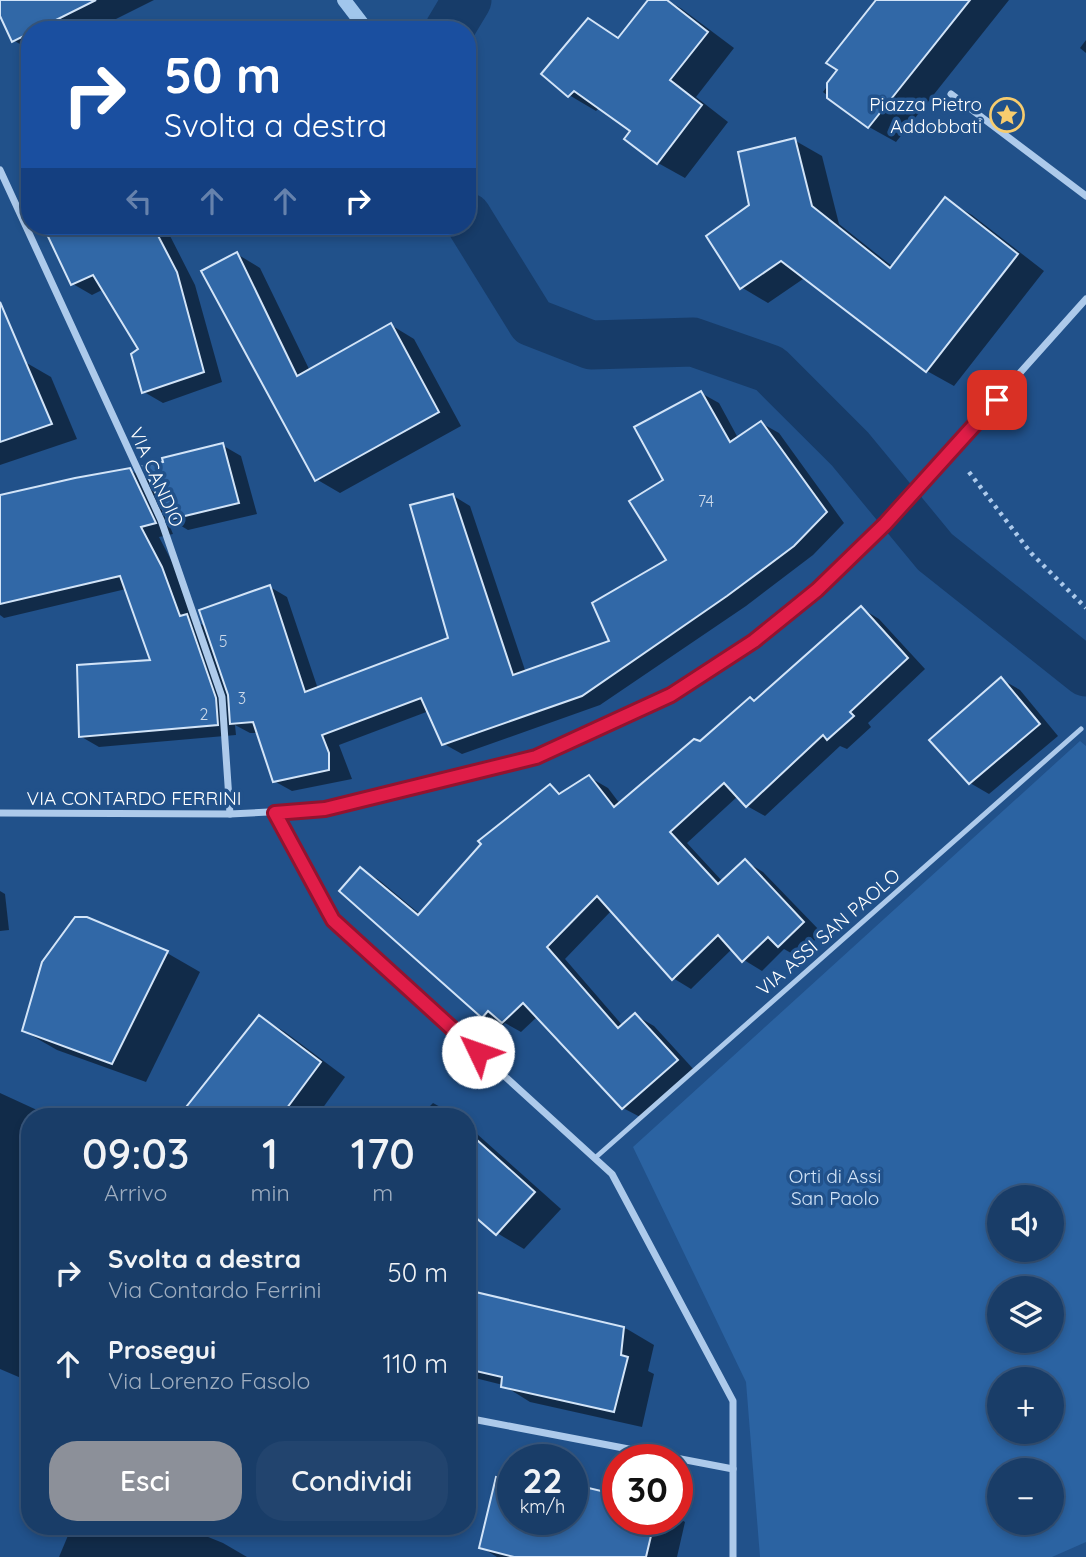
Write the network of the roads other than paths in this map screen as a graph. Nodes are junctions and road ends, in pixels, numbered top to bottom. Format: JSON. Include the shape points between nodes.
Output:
{"nodes":[{"id":1,"x":951,"y":94,"type":"dead end"},
{"id":2,"x":0,"y":170,"type":"edge"},
{"id":3,"x":1086,"y":196,"type":"edge"},
{"id":4,"x":21,"y":216,"type":"edge"},
{"id":5,"x":30,"y":235,"type":"edge"},
{"id":6,"x":1086,"y":299,"type":"edge"},
{"id":7,"x":1081,"y":729,"type":"dead end"},
{"id":8,"x":0,"y":813,"type":"edge"},
{"id":9,"x":275,"y":813,"type":"junction"},
{"id":10,"x":230,"y":814,"type":"junction"},
{"id":11,"x":595,"y":1158,"type":"junction"},
{"id":12,"x":476,"y":1420,"type":"edge"},
{"id":13,"x":733,"y":1469,"type":"junction"},
{"id":14,"x":733,"y":1557,"type":"edge"}],
"edges":[{"from":1,"to":3,"type":"street"},
{"from":2,"to":4,"type":"street","name":"VIA CANDIO"},
{"from":5,"to":10,"type":"street","name":"VIA CANDIO","via":[[161,520],[222,697]]},
{"from":6,"to":9,"type":"street","name":"VIA CONTARDO FERRINI","via":[[885,524],[754,641],[671,695],[536,757],[325,809]]},
{"from":7,"to":11,"type":"lane","name":"VIA ASSI SAN PAOLO"},
{"from":8,"to":10,"type":"street","name":"VIA CONTARDO FERRINI"},
{"from":9,"to":10,"type":"street","name":"VIA CONTARDO FERRINI"},
{"from":9,"to":11,"type":"street","via":[[333,920]]},
{"from":11,"to":13,"type":"street","via":[[612,1174],[733,1401]]},
{"from":12,"to":13,"type":"street"},
{"from":13,"to":14,"type":"street"}]}
